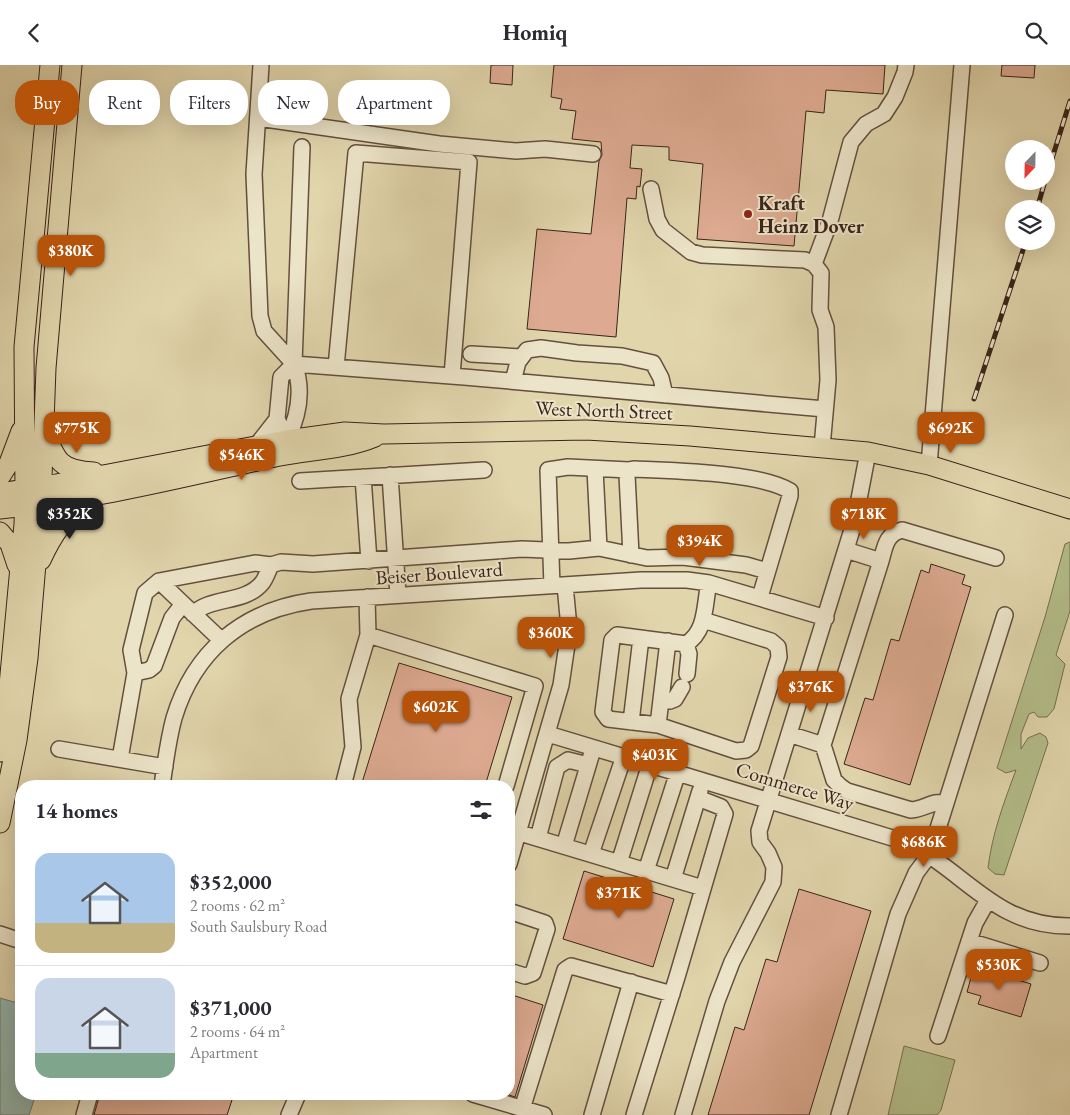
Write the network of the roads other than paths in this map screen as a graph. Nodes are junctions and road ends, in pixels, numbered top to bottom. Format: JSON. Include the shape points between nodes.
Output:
{"nodes":[{"id":1,"x":50,"y":65,"type":"edge"},
{"id":2,"x":72,"y":65,"type":"edge"},
{"id":3,"x":261,"y":65,"type":"edge"},
{"id":4,"x":906,"y":65,"type":"edge"},
{"id":5,"x":962,"y":65,"type":"edge"},
{"id":6,"x":260,"y":80,"type":"edge"},
{"id":7,"x":258,"y":118,"type":"edge"},
{"id":8,"x":307,"y":125,"type":"edge"},
{"id":9,"x":302,"y":147,"type":"dead end"},
{"id":10,"x":593,"y":154,"type":"dead end"},
{"id":11,"x":651,"y":189,"type":"dead end"},
{"id":12,"x":814,"y":264,"type":"junction"},
{"id":13,"x":471,"y":354,"type":"dead end"},
{"id":14,"x":521,"y":357,"type":"junction"},
{"id":15,"x":294,"y":364,"type":"junction"},
{"id":16,"x":336,"y":367,"type":"junction"},
{"id":17,"x":452,"y":376,"type":"junction"},
{"id":18,"x":514,"y":381,"type":"junction"},
{"id":19,"x":665,"y":395,"type":"junction"},
{"id":20,"x":825,"y":409,"type":"junction"},
{"id":21,"x":277,"y":419,"type":"junction"},
{"id":22,"x":25,"y":420,"type":"junction"},
{"id":23,"x":43,"y":427,"type":"junction"},
{"id":24,"x":256,"y":446,"type":"junction"},
{"id":25,"x":288,"y":447,"type":"junction"},
{"id":26,"x":822,"y":447,"type":"junction"},
{"id":27,"x":868,"y":452,"type":"junction"},
{"id":28,"x":929,"y":465,"type":"junction"},
{"id":29,"x":595,"y":469,"type":"junction"},
{"id":30,"x":484,"y":470,"type":"dead end"},
{"id":31,"x":629,"y":470,"type":"junction"},
{"id":32,"x":115,"y":473,"type":"junction"},
{"id":33,"x":390,"y":475,"type":"junction"},
{"id":34,"x":0,"y":477,"type":"edge"},
{"id":35,"x":363,"y":477,"type":"junction"},
{"id":36,"x":300,"y":481,"type":"dead end"},
{"id":37,"x":0,"y":493,"type":"edge"},
{"id":38,"x":33,"y":497,"type":"junction"},
{"id":39,"x":90,"y":497,"type":"junction"},
{"id":40,"x":0,"y":509,"type":"edge"},
{"id":41,"x":1070,"y":509,"type":"edge"},
{"id":42,"x":0,"y":532,"type":"edge"},
{"id":43,"x":599,"y":548,"type":"junction"},
{"id":44,"x":550,"y":550,"type":"junction"},
{"id":45,"x":846,"y":550,"type":"junction"},
{"id":46,"x":631,"y":555,"type":"junction"},
{"id":47,"x":996,"y":558,"type":"dead end"},
{"id":48,"x":396,"y":559,"type":"junction"},
{"id":49,"x":369,"y":561,"type":"junction"},
{"id":50,"x":880,"y":561,"type":"junction"},
{"id":51,"x":271,"y":565,"type":"junction"},
{"id":52,"x":767,"y":571,"type":"junction"},
{"id":53,"x":27,"y":572,"type":"junction"},
{"id":54,"x":159,"y":581,"type":"junction"},
{"id":55,"x":709,"y":583,"type":"junction"},
{"id":56,"x":558,"y":585,"type":"junction"},
{"id":57,"x":398,"y":595,"type":"junction"},
{"id":58,"x":367,"y":597,"type":"junction"},
{"id":59,"x":760,"y":597,"type":"junction"},
{"id":60,"x":188,"y":609,"type":"junction"},
{"id":61,"x":1005,"y":615,"type":"dead end"},
{"id":62,"x":826,"y":618,"type":"junction"},
{"id":63,"x":703,"y":620,"type":"junction"},
{"id":64,"x":368,"y":635,"type":"junction"},
{"id":65,"x":641,"y":638,"type":"junction"},
{"id":66,"x":221,"y":640,"type":"junction"},
{"id":67,"x":668,"y":641,"type":"junction"},
{"id":68,"x":686,"y":644,"type":"junction"},
{"id":69,"x":135,"y":673,"type":"junction"},
{"id":70,"x":535,"y":686,"type":"junction"},
{"id":71,"x":559,"y":695,"type":"junction"},
{"id":72,"x":661,"y":700,"type":"junction"},
{"id":73,"x":8,"y":721,"type":"edge"},
{"id":74,"x":631,"y":722,"type":"junction"},
{"id":75,"x":658,"y":725,"type":"junction"},
{"id":76,"x":548,"y":734,"type":"junction"},
{"id":77,"x":789,"y":734,"type":"junction"},
{"id":78,"x":823,"y":745,"type":"junction"},
{"id":79,"x":593,"y":747,"type":"junction"},
{"id":80,"x":59,"y":749,"type":"dead end"},
{"id":81,"x":0,"y":752,"type":"edge"},
{"id":82,"x":624,"y":756,"type":"junction"},
{"id":83,"x":120,"y":759,"type":"junction"},
{"id":84,"x":650,"y":764,"type":"junction"},
{"id":85,"x":588,"y":765,"type":"junction"},
{"id":86,"x":165,"y":767,"type":"junction"},
{"id":87,"x":678,"y":772,"type":"junction"},
{"id":88,"x":163,"y":780,"type":"edge"},
{"id":89,"x":345,"y":780,"type":"edge"},
{"id":90,"x":508,"y":780,"type":"edge"},
{"id":91,"x":703,"y":780,"type":"junction"},
{"id":92,"x":698,"y":799,"type":"junction"},
{"id":93,"x":769,"y":799,"type":"junction"},
{"id":94,"x":946,"y":803,"type":"junction"},
{"id":95,"x":0,"y":823,"type":"edge"},
{"id":96,"x":515,"y":828,"type":"edge"},
{"id":97,"x":515,"y":831,"type":"edge"},
{"id":98,"x":538,"y":838,"type":"junction"},
{"id":99,"x":564,"y":846,"type":"junction"},
{"id":100,"x":591,"y":854,"type":"junction"},
{"id":101,"x":930,"y":854,"type":"junction"},
{"id":102,"x":619,"y":863,"type":"junction"},
{"id":103,"x":646,"y":871,"type":"junction"},
{"id":104,"x":673,"y":879,"type":"junction"},
{"id":105,"x":703,"y":888,"type":"junction"},
{"id":106,"x":988,"y":900,"type":"junction"},
{"id":107,"x":515,"y":913,"type":"edge"},
{"id":108,"x":1070,"y":925,"type":"edge"},
{"id":109,"x":0,"y":934,"type":"edge"},
{"id":110,"x":15,"y":939,"type":"edge"},
{"id":111,"x":969,"y":941,"type":"junction"},
{"id":112,"x":1040,"y":963,"type":"dead end"},
{"id":113,"x":515,"y":973,"type":"edge"},
{"id":114,"x":631,"y":982,"type":"junction"},
{"id":115,"x":672,"y":994,"type":"junction"},
{"id":116,"x":938,"y":1036,"type":"dead end"},
{"id":117,"x":88,"y":1100,"type":"edge"},
{"id":118,"x":295,"y":1100,"type":"edge"},
{"id":119,"x":493,"y":1100,"type":"edge"},
{"id":120,"x":522,"y":1109,"type":"junction"},
{"id":121,"x":84,"y":1115,"type":"edge"},
{"id":122,"x":289,"y":1115,"type":"edge"},
{"id":123,"x":544,"y":1115,"type":"edge"},
{"id":124,"x":592,"y":1115,"type":"edge"},
{"id":125,"x":634,"y":1115,"type":"edge"},
{"id":126,"x":683,"y":1115,"type":"edge"},
{"id":127,"x":838,"y":1115,"type":"edge"}],
"edges":[{"from":1,"to":22,"type":"main road","via":[[24,347]]},
{"from":2,"to":23,"type":"main road"},
{"from":3,"to":6,"type":"street"},
{"from":4,"to":12,"type":"street","via":[[895,97],[884,114],[866,124],[851,141],[830,221]]},
{"from":5,"to":28,"type":"street"},
{"from":7,"to":15,"type":"street","via":[[254,175],[260,316],[264,331]]},
{"from":8,"to":10,"type":"street","via":[[439,144]]},
{"from":9,"to":15,"type":"street"},
{"from":11,"to":12,"type":"street","via":[[656,219],[663,230],[691,252],[805,260]]},
{"from":12,"to":20,"type":"street","via":[[821,273],[820,310],[826,327],[828,380]]},
{"from":13,"to":14,"type":"street"},
{"from":14,"to":18,"type":"street"},
{"from":14,"to":19,"type":"street","via":[[526,350],[541,348],[622,356],[653,363]]},
{"from":15,"to":16,"type":"street"},
{"from":15,"to":21,"type":"street","via":[[281,377]]},
{"from":15,"to":25,"type":"street","via":[[300,380],[296,421]]},
{"from":16,"to":17,"type":"street"},
{"from":16,"to":17,"type":"street","via":[[356,153],[469,162]]},
{"from":17,"to":18,"type":"street"},
{"from":18,"to":19,"type":"street"},
{"from":19,"to":20,"type":"street"},
{"from":20,"to":26,"type":"street"},
{"from":21,"to":24,"type":"street"},
{"from":21,"to":25,"type":"street"},
{"from":22,"to":34,"type":"main road","via":[[9,463]]},
{"from":22,"to":38,"type":"main road"},
{"from":23,"to":32,"type":"main road","via":[[52,450],[65,466],[79,472]]},
{"from":23,"to":38,"type":"main road"},
{"from":24,"to":25,"type":"main road","name":"West North Street"},
{"from":24,"to":32,"type":"main road","name":"West North Street"},
{"from":25,"to":26,"type":"main road","name":"West North Street","via":[[345,432],[586,430]]},
{"from":25,"to":39,"type":"main road","name":"West North Street"},
{"from":26,"to":27,"type":"main road","name":"West North Street"},
{"from":27,"to":28,"type":"main road","name":"West North Street"},
{"from":27,"to":45,"type":"street"},
{"from":28,"to":41,"type":"main road","name":"West North Street"},
{"from":29,"to":31,"type":"street"},
{"from":29,"to":43,"type":"street"},
{"from":29,"to":44,"type":"street","via":[[568,467],[548,470]]},
{"from":30,"to":33,"type":"street"},
{"from":31,"to":46,"type":"street"},
{"from":31,"to":52,"type":"street","via":[[725,475],[766,482],[790,491]]},
{"from":32,"to":38,"type":"main road","name":"West North Street"},
{"from":33,"to":35,"type":"street"},
{"from":33,"to":48,"type":"street"},
{"from":35,"to":36,"type":"street"},
{"from":35,"to":49,"type":"street"},
{"from":37,"to":38,"type":"main road","name":"West North Street"},
{"from":38,"to":39,"type":"main road","name":"West North Street"},
{"from":38,"to":40,"type":"main road","name":"West North Street"},
{"from":38,"to":53,"type":"main road"},
{"from":39,"to":53,"type":"main road","via":[[57,529]]},
{"from":42,"to":53,"type":"main road"},
{"from":43,"to":44,"type":"street"},
{"from":43,"to":46,"type":"street"},
{"from":44,"to":48,"type":"street","via":[[522,549]]},
{"from":44,"to":56,"type":"street"},
{"from":45,"to":50,"type":"street"},
{"from":45,"to":62,"type":"street"},
{"from":46,"to":52,"type":"street","via":[[683,557]]},
{"from":47,"to":50,"type":"street","via":[[902,530],[888,538]]},
{"from":48,"to":49,"type":"street"},
{"from":48,"to":57,"type":"street"},
{"from":49,"to":51,"type":"street","via":[[281,562]]},
{"from":50,"to":78,"type":"street"},
{"from":51,"to":54,"type":"street","via":[[255,563]]},
{"from":51,"to":60,"type":"street","via":[[257,588],[234,598]]},
{"from":52,"to":59,"type":"street"},
{"from":53,"to":73,"type":"main road"},
{"from":54,"to":60,"type":"street"},
{"from":54,"to":69,"type":"street","via":[[145,593],[131,650]]},
{"from":55,"to":56,"type":"street","name":"Beiser Boulevard","via":[[642,580]]},
{"from":55,"to":59,"type":"street","name":"Beiser Boulevard"},
{"from":55,"to":63,"type":"street"},
{"from":56,"to":57,"type":"street","name":"Beiser Boulevard"},
{"from":56,"to":71,"type":"street","via":[[568,617],[566,660]]},
{"from":57,"to":58,"type":"street","name":"Beiser Boulevard"},
{"from":58,"to":64,"type":"street"},
{"from":58,"to":66,"type":"street","name":"Beiser Boulevard","via":[[289,604],[251,619]]},
{"from":59,"to":62,"type":"street","name":"Beiser Boulevard"},
{"from":60,"to":66,"type":"street"},
{"from":60,"to":69,"type":"street","via":[[172,618],[154,666]]},
{"from":61,"to":94,"type":"street"},
{"from":62,"to":77,"type":"street"},
{"from":63,"to":68,"type":"street","via":[[700,631]]},
{"from":63,"to":75,"type":"street","via":[[771,641],[778,647],[779,657],[750,746],[736,751]]},
{"from":64,"to":70,"type":"street"},
{"from":64,"to":89,"type":"street","via":[[349,699],[353,747]]},
{"from":65,"to":67,"type":"street"},
{"from":65,"to":74,"type":"street"},
{"from":65,"to":74,"type":"street","via":[[617,635],[612,639],[603,712],[608,719]]},
{"from":66,"to":86,"type":"street","name":"Beiser Boulevard","via":[[193,673],[183,694],[174,719]]},
{"from":67,"to":68,"type":"street"},
{"from":67,"to":72,"type":"street"},
{"from":68,"to":72,"type":"street","via":[[690,654],[685,681],[675,699]]},
{"from":69,"to":83,"type":"street"},
{"from":70,"to":71,"type":"street"},
{"from":70,"to":90,"type":"street"},
{"from":71,"to":76,"type":"street"},
{"from":72,"to":75,"type":"street"},
{"from":73,"to":81,"type":"main road"},
{"from":73,"to":95,"type":"main road"},
{"from":74,"to":75,"type":"street"},
{"from":76,"to":79,"type":"street","name":"Commerce Way"},
{"from":76,"to":96,"type":"street"},
{"from":77,"to":78,"type":"street"},
{"from":77,"to":93,"type":"street"},
{"from":78,"to":94,"type":"street","via":[[834,780],[847,791],[911,810],[939,801]]},
{"from":79,"to":82,"type":"street","name":"Commerce Way"},
{"from":79,"to":85,"type":"street"},
{"from":80,"to":83,"type":"street"},
{"from":82,"to":84,"type":"street","name":"Commerce Way"},
{"from":82,"to":100,"type":"street"},
{"from":83,"to":86,"type":"street"},
{"from":84,"to":87,"type":"street","name":"Commerce Way"},
{"from":84,"to":102,"type":"street"},
{"from":85,"to":98,"type":"street","via":[[568,760],[557,767]]},
{"from":85,"to":99,"type":"street"},
{"from":86,"to":88,"type":"street","name":"Beiser Boulevard"},
{"from":87,"to":91,"type":"street","name":"Commerce Way"},
{"from":87,"to":103,"type":"street"},
{"from":91,"to":92,"type":"street"},
{"from":91,"to":93,"type":"street","name":"Commerce Way"},
{"from":92,"to":104,"type":"street"},
{"from":92,"to":105,"type":"street","via":[[721,807],[725,814]]},
{"from":93,"to":101,"type":"street","name":"Commerce Way","via":[[909,843]]},
{"from":93,"to":126,"type":"street","via":[[759,837],[772,859],[773,882],[732,962]]},
{"from":94,"to":101,"type":"street"},
{"from":97,"to":98,"type":"street"},
{"from":98,"to":99,"type":"street"},
{"from":99,"to":100,"type":"street"},
{"from":100,"to":102,"type":"street"},
{"from":101,"to":106,"type":"street","name":"Commerce Way"},
{"from":101,"to":127,"type":"street","via":[[916,873],[898,914]]},
{"from":102,"to":103,"type":"street"},
{"from":103,"to":104,"type":"street"},
{"from":104,"to":105,"type":"street"},
{"from":105,"to":115,"type":"street"},
{"from":106,"to":108,"type":"street","name":"Commerce Way","via":[[1030,922]]},
{"from":106,"to":111,"type":"street"},
{"from":107,"to":113,"type":"street","via":[[545,923],[547,929],[533,973],[525,976]]},
{"from":109,"to":110,"type":"street"},
{"from":111,"to":112,"type":"street"},
{"from":111,"to":116,"type":"street"},
{"from":114,"to":115,"type":"street"},
{"from":114,"to":120,"type":"street","via":[[571,967],[565,970]]},
{"from":114,"to":124,"type":"street"},
{"from":115,"to":125,"type":"street"},
{"from":117,"to":121,"type":"street"},
{"from":118,"to":122,"type":"street"},
{"from":119,"to":120,"type":"street"},
{"from":120,"to":123,"type":"street"}]}
